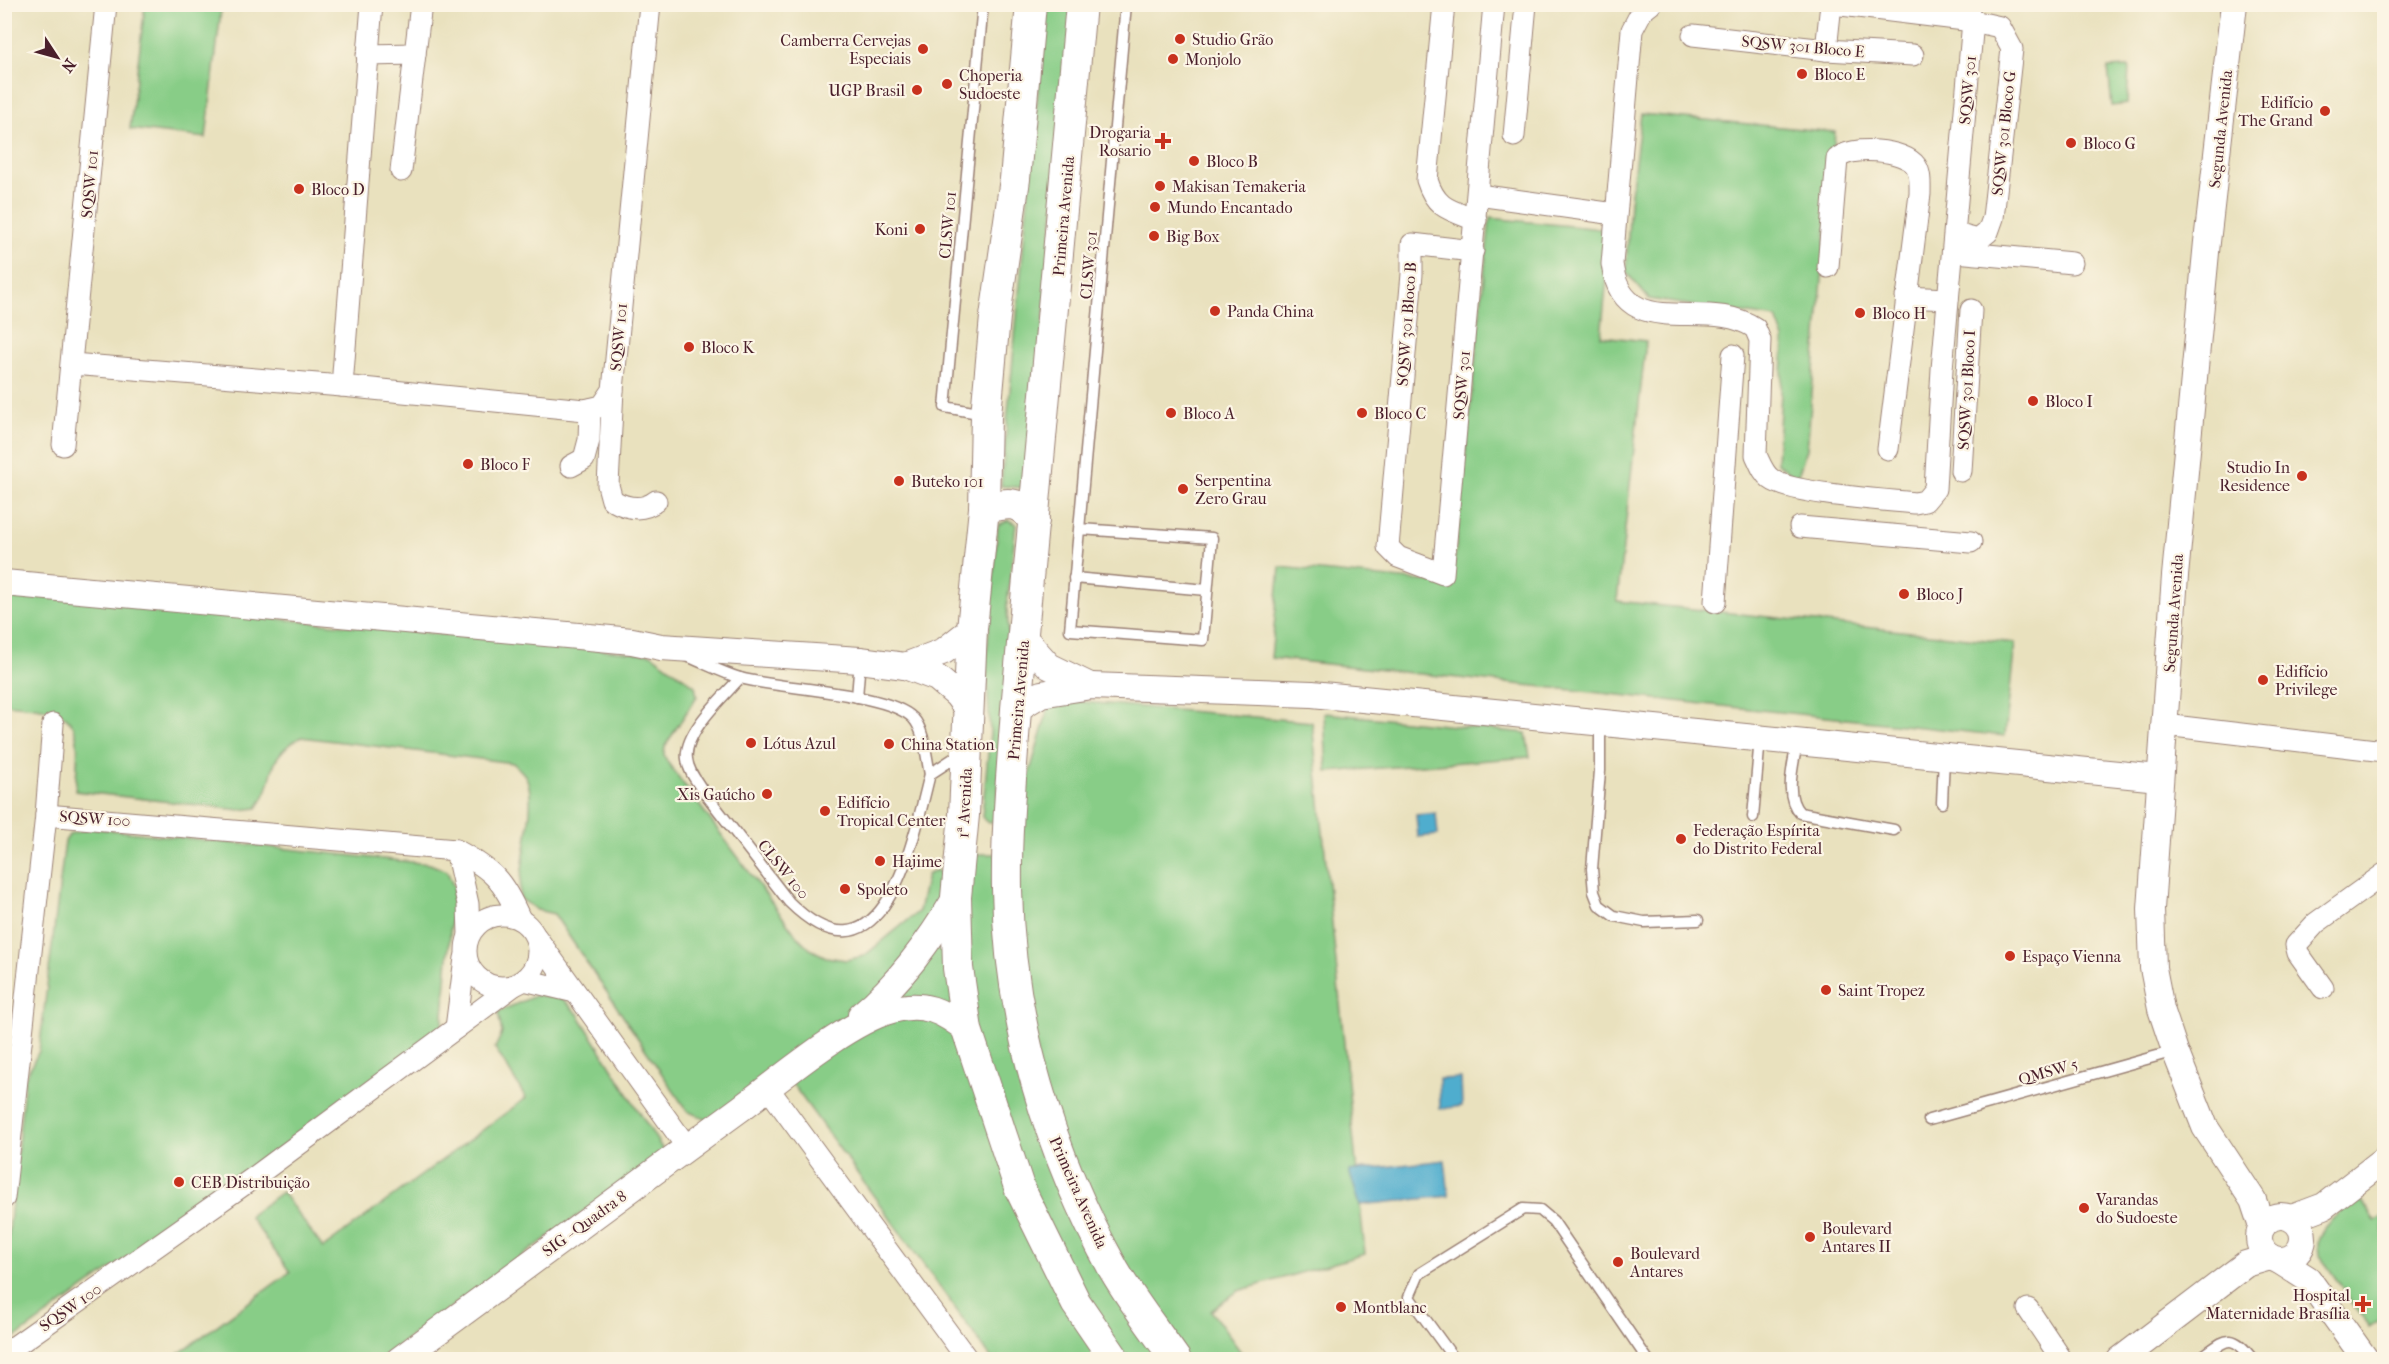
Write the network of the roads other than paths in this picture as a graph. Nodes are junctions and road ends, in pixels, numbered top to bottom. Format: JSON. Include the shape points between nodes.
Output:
{"nodes":[{"id":1,"x":106,"y":4,"type":"edge"},
{"id":2,"x":372,"y":4,"type":"edge"},
{"id":3,"x":421,"y":4,"type":"edge"},
{"id":4,"x":650,"y":4,"type":"edge"},
{"id":5,"x":983,"y":4,"type":"edge"},
{"id":6,"x":1030,"y":4,"type":"edge"},
{"id":7,"x":1081,"y":4,"type":"edge"},
{"id":8,"x":1126,"y":4,"type":"edge"},
{"id":9,"x":1444,"y":4,"type":"edge"},
{"id":10,"x":1494,"y":4,"type":"edge"},
{"id":11,"x":1526,"y":4,"type":"edge"},
{"id":12,"x":1651,"y":4,"type":"edge"},
{"id":13,"x":1832,"y":4,"type":"edge"},
{"id":14,"x":2234,"y":4,"type":"edge"},
{"id":15,"x":1974,"y":13,"type":"edge"},
{"id":16,"x":1693,"y":35,"type":"dead end"},
{"id":17,"x":1521,"y":49,"type":"junction"},
{"id":18,"x":1490,"y":50,"type":"junction"},
{"id":19,"x":1826,"y":50,"type":"junction"},
{"id":20,"x":415,"y":54,"type":"junction"},
{"id":21,"x":367,"y":55,"type":"junction"},
{"id":22,"x":1913,"y":56,"type":"dead end"},
{"id":23,"x":1514,"y":136,"type":"dead end"},
{"id":24,"x":401,"y":171,"type":"dead end"},
{"id":25,"x":1478,"y":195,"type":"junction"},
{"id":26,"x":1615,"y":214,"type":"junction"},
{"id":27,"x":1476,"y":220,"type":"junction"},
{"id":28,"x":1954,"y":243,"type":"junction"},
{"id":29,"x":1473,"y":251,"type":"junction"},
{"id":30,"x":2072,"y":263,"type":"dead end"},
{"id":31,"x":1828,"y":267,"type":"dead end"},
{"id":32,"x":1906,"y":297,"type":"junction"},
{"id":33,"x":1948,"y":300,"type":"junction"},
{"id":34,"x":1971,"y":310,"type":"dead end"},
{"id":35,"x":1733,"y":355,"type":"dead end"},
{"id":36,"x":72,"y":364,"type":"junction"},
{"id":37,"x":1942,"y":369,"type":"junction"},
{"id":38,"x":1968,"y":371,"type":"junction"},
{"id":39,"x":342,"y":386,"type":"junction"},
{"id":40,"x":613,"y":390,"type":"junction"},
{"id":41,"x":1731,"y":409,"type":"junction"},
{"id":42,"x":590,"y":410,"type":"junction"},
{"id":43,"x":986,"y":415,"type":"junction"},
{"id":44,"x":1756,"y":418,"type":"junction"},
{"id":45,"x":63,"y":445,"type":"dead end"},
{"id":46,"x":1888,"y":449,"type":"dead end"},
{"id":47,"x":571,"y":466,"type":"dead end"},
{"id":48,"x":1961,"y":471,"type":"dead end"},
{"id":49,"x":1853,"y":497,"type":"junction"},
{"id":50,"x":656,"y":501,"type":"dead end"},
{"id":51,"x":984,"y":508,"type":"junction"},
{"id":52,"x":1034,"y":521,"type":"junction"},
{"id":53,"x":1800,"y":527,"type":"dead end"},
{"id":54,"x":1080,"y":529,"type":"junction"},
{"id":55,"x":1851,"y":532,"type":"junction"},
{"id":56,"x":1971,"y":542,"type":"dead end"},
{"id":57,"x":1443,"y":574,"type":"joint"},
{"id":58,"x":1074,"y":578,"type":"junction"},
{"id":59,"x":4,"y":584,"type":"edge"},
{"id":60,"x":1207,"y":590,"type":"junction"},
{"id":61,"x":1715,"y":602,"type":"dead end"},
{"id":62,"x":972,"y":629,"type":"junction"},
{"id":63,"x":1024,"y":638,"type":"junction"},
{"id":64,"x":662,"y":646,"type":"junction"},
{"id":65,"x":860,"y":660,"type":"junction"},
{"id":66,"x":905,"y":666,"type":"junction"},
{"id":67,"x":740,"y":678,"type":"junction"},
{"id":68,"x":1091,"y":686,"type":"junction"},
{"id":69,"x":857,"y":697,"type":"junction"},
{"id":70,"x":1016,"y":708,"type":"junction"},
{"id":71,"x":967,"y":710,"type":"junction"},
{"id":72,"x":1600,"y":722,"type":"junction"},
{"id":73,"x":53,"y":724,"type":"dead end"},
{"id":74,"x":2165,"y":725,"type":"junction"},
{"id":75,"x":1760,"y":738,"type":"junction"},
{"id":76,"x":1797,"y":742,"type":"junction"},
{"id":77,"x":967,"y":750,"type":"junction"},
{"id":78,"x":2385,"y":751,"type":"edge"},
{"id":79,"x":1944,"y":757,"type":"junction"},
{"id":80,"x":930,"y":774,"type":"junction"},
{"id":81,"x":2159,"y":778,"type":"junction"},
{"id":82,"x":1942,"y":803,"type":"dead end"},
{"id":83,"x":46,"y":815,"type":"junction"},
{"id":84,"x":964,"y":815,"type":"junction"},
{"id":85,"x":1753,"y":817,"type":"dead end"},
{"id":86,"x":1008,"y":821,"type":"junction"},
{"id":87,"x":1894,"y":830,"type":"dead end"},
{"id":88,"x":456,"y":850,"type":"junction"},
{"id":89,"x":2385,"y":874,"type":"edge"},
{"id":90,"x":956,"y":897,"type":"junction"},
{"id":91,"x":520,"y":919,"type":"junction"},
{"id":92,"x":1698,"y":920,"type":"dead end"},
{"id":93,"x":469,"y":934,"type":"junction"},
{"id":94,"x":536,"y":937,"type":"junction"},
{"id":95,"x":465,"y":958,"type":"junction"},
{"id":96,"x":518,"y":983,"type":"junction"},
{"id":97,"x":2323,"y":988,"type":"dead end"},
{"id":98,"x":575,"y":992,"type":"junction"},
{"id":99,"x":456,"y":1028,"type":"junction"},
{"id":100,"x":967,"y":1030,"type":"junction"},
{"id":101,"x":830,"y":1043,"type":"junction"},
{"id":102,"x":2175,"y":1051,"type":"junction"},
{"id":103,"x":768,"y":1088,"type":"junction"},
{"id":104,"x":1929,"y":1120,"type":"dead end"},
{"id":105,"x":687,"y":1147,"type":"junction"},
{"id":106,"x":2385,"y":1160,"type":"edge"},
{"id":107,"x":4,"y":1198,"type":"edge"},
{"id":108,"x":2277,"y":1241,"type":"junction"},
{"id":109,"x":2028,"y":1309,"type":"dead end"},
{"id":110,"x":4,"y":1354,"type":"edge"},
{"id":111,"x":399,"y":1359,"type":"edge"},
{"id":112,"x":968,"y":1359,"type":"edge"},
{"id":113,"x":1115,"y":1359,"type":"edge"},
{"id":114,"x":1176,"y":1359,"type":"edge"},
{"id":115,"x":1455,"y":1359,"type":"edge"},
{"id":116,"x":1647,"y":1359,"type":"edge"},
{"id":117,"x":2062,"y":1359,"type":"edge"},
{"id":118,"x":2120,"y":1359,"type":"edge"},
{"id":119,"x":2197,"y":1359,"type":"edge"},
{"id":120,"x":2253,"y":1359,"type":"edge"},
{"id":121,"x":2366,"y":1359,"type":"edge"}],
"edges":[{"from":1,"to":36,"type":"street","name":"SQSW 101"},
{"from":2,"to":21,"type":"street"},
{"from":3,"to":20,"type":"street"},
{"from":4,"to":40,"type":"street","name":"SQSW 101"},
{"from":5,"to":43,"type":"lane","name":"CLSW 101","via":[[945,407]]},
{"from":6,"to":43,"type":"main road","via":[[1015,179],[995,317]]},
{"from":7,"to":52,"type":"main road","name":"Primeira Avenida"},
{"from":8,"to":54,"type":"lane","name":"CLSW 301"},
{"from":9,"to":27,"type":"street","via":[[1427,180],[1431,194],[1442,207]]},
{"from":10,"to":18,"type":"street","name":"SQSW 301"},
{"from":11,"to":17,"type":"street"},
{"from":12,"to":26,"type":"street","name":"SQSW 301","via":[[1642,11],[1632,30]]},
{"from":13,"to":15,"type":"street"},
{"from":13,"to":19,"type":"street"},
{"from":14,"to":74,"type":"street","name":"Segunda Avenida","via":[[2184,484]]},
{"from":15,"to":28,"type":"street","name":"SQSW 301"},
{"from":15,"to":28,"type":"street","name":"SQSW 301 Bloco G","via":[[2000,27],[2012,49],[1993,218],[1988,232],[1978,240]]},
{"from":16,"to":19,"type":"street","name":"SQSW 301 Bloco E"},
{"from":17,"to":18,"type":"street"},
{"from":17,"to":23,"type":"street"},
{"from":18,"to":25,"type":"street","name":"SQSW 301"},
{"from":19,"to":22,"type":"street","name":"SQSW 301 Bloco E"},
{"from":20,"to":21,"type":"street"},
{"from":20,"to":24,"type":"street"},
{"from":21,"to":39,"type":"street"},
{"from":25,"to":26,"type":"street"},
{"from":25,"to":27,"type":"street","name":"SQSW 301"},
{"from":26,"to":44,"type":"street","name":"SQSW 301","via":[[1614,281],[1631,304],[1645,311],[1733,318],[1755,328],[1760,340]]},
{"from":27,"to":29,"type":"street","name":"SQSW 301"},
{"from":28,"to":30,"type":"street"},
{"from":28,"to":33,"type":"street","name":"SQSW 301"},
{"from":29,"to":57,"type":"street","name":"SQSW 301"},
{"from":29,"to":57,"type":"street","name":"SQSW 301 Bloco B","via":[[1412,244],[1388,547],[1398,557]]},
{"from":31,"to":32,"type":"street","via":[[1837,159],[1849,151],[1896,154],[1915,165],[1920,178]]},
{"from":32,"to":33,"type":"street"},
{"from":32,"to":46,"type":"street"},
{"from":33,"to":37,"type":"street","name":"SQSW 301"},
{"from":34,"to":38,"type":"street","name":"SQSW 301 Bloco I"},
{"from":35,"to":41,"type":"street"},
{"from":36,"to":39,"type":"street"},
{"from":36,"to":45,"type":"street","name":"SQSW 101"},
{"from":37,"to":38,"type":"street"},
{"from":37,"to":49,"type":"street","name":"SQSW 301","via":[[1935,489],[1931,497],[1915,503]]},
{"from":38,"to":48,"type":"street","name":"SQSW 301 Bloco I"},
{"from":39,"to":42,"type":"street"},
{"from":40,"to":42,"type":"street","name":"SQSW 101","via":[[602,406]]},
{"from":40,"to":50,"type":"street","via":[[608,485],[612,500],[634,508],[649,507]]},
{"from":41,"to":44,"type":"street"},
{"from":41,"to":61,"type":"street"},
{"from":42,"to":47,"type":"street","via":[[584,459]]},
{"from":43,"to":51,"type":"main road"},
{"from":44,"to":49,"type":"street","name":"SQSW 301","via":[[1756,455],[1772,480]]},
{"from":49,"to":55,"type":"street"},
{"from":51,"to":52,"type":"main road","via":[[1014,504],[1025,508]]},
{"from":51,"to":62,"type":"main road"},
{"from":52,"to":63,"type":"main road","name":"Primeira Avenida"},
{"from":53,"to":55,"type":"street"},
{"from":54,"to":58,"type":"lane","name":"CLSW 301"},
{"from":54,"to":60,"type":"lane","via":[[1212,538]]},
{"from":55,"to":56,"type":"street"},
{"from":58,"to":60,"type":"lane"},
{"from":58,"to":60,"type":"lane","name":"CLSW 301","via":[[1070,630],[1203,640]]},
{"from":59,"to":64,"type":"street"},
{"from":62,"to":66,"type":"street","via":[[944,651]]},
{"from":62,"to":71,"type":"main road"},
{"from":63,"to":68,"type":"street","via":[[1048,666]]},
{"from":63,"to":70,"type":"main road","name":"Primeira Avenida"},
{"from":64,"to":65,"type":"street"},
{"from":64,"to":67,"type":"lane","name":"CLSW 100"},
{"from":65,"to":66,"type":"street"},
{"from":65,"to":69,"type":"lane"},
{"from":66,"to":71,"type":"street","via":[[937,678],[957,694]]},
{"from":67,"to":69,"type":"lane","name":"CLSW 100"},
{"from":67,"to":80,"type":"lane","name":"CLSW 100","via":[[700,722],[691,738],[686,756],[689,769],[789,902],[823,929],[841,933],[862,925],[886,904],[901,879]]},
{"from":68,"to":70,"type":"street","via":[[1041,694]]},
{"from":68,"to":72,"type":"street","via":[[1312,694]]},
{"from":69,"to":80,"type":"lane","name":"CLSW 100","via":[[895,707],[915,720]]},
{"from":70,"to":86,"type":"main road","name":"Primeira Avenida"},
{"from":71,"to":77,"type":"main road","name":"1ª Avenida"},
{"from":72,"to":75,"type":"street"},
{"from":72,"to":92,"type":"lane","via":[[1592,869],[1599,905],[1614,916],[1644,922]]},
{"from":73,"to":83,"type":"street"},
{"from":74,"to":78,"type":"street"},
{"from":74,"to":81,"type":"street","name":"Segunda Avenida"},
{"from":75,"to":76,"type":"street"},
{"from":75,"to":85,"type":"lane"},
{"from":76,"to":79,"type":"street"},
{"from":76,"to":87,"type":"lane","via":[[1791,792],[1794,807],[1800,813]]},
{"from":77,"to":80,"type":"lane"},
{"from":77,"to":84,"type":"main road","name":"1ª Avenida"},
{"from":79,"to":81,"type":"street"},
{"from":79,"to":82,"type":"lane"},
{"from":81,"to":102,"type":"street","name":"Segunda Avenida","via":[[2151,909],[2153,968]]},
{"from":83,"to":88,"type":"street","name":"SQSW 100"},
{"from":83,"to":107,"type":"street","name":"SQSW 100"},
{"from":84,"to":86,"type":"main road","via":[[985,831],[1000,828]]},
{"from":84,"to":90,"type":"main road","name":"1ª Avenida"},
{"from":86,"to":114,"type":"main road","name":"Primeira Avenida","via":[[1007,891],[1014,976],[1033,1071],[1062,1161],[1090,1223],[1115,1270]]},
{"from":88,"to":91,"type":"street","name":"SQSW 100","via":[[481,864],[507,888]]},
{"from":88,"to":93,"type":"street","via":[[468,904]]},
{"from":89,"to":97,"type":"street","via":[[2316,923],[2296,945]]},
{"from":90,"to":100,"type":"main road","via":[[958,968]]},
{"from":90,"to":101,"type":"street","name":"SIG - Quadra 8","via":[[935,933],[886,994]]},
{"from":91,"to":93,"type":"street","via":[[497,914],[476,924]]},
{"from":91,"to":94,"type":"street"},
{"from":93,"to":95,"type":"street"},
{"from":94,"to":96,"type":"street","via":[[537,960]]},
{"from":94,"to":98,"type":"street"},
{"from":95,"to":96,"type":"street","via":[[478,979],[489,986],[501,988]]},
{"from":95,"to":99,"type":"street"},
{"from":96,"to":98,"type":"street"},
{"from":96,"to":99,"type":"street","name":"SQSW 100"},
{"from":98,"to":105,"type":"street"},
{"from":99,"to":110,"type":"street","name":"SQSW 100","via":[[256,1176]]},
{"from":100,"to":101,"type":"street","name":"SIG - Quadra 8","via":[[929,1007],[913,1006],[869,1019]]},
{"from":100,"to":113,"type":"main road","via":[[1019,1187],[1076,1303]]},
{"from":101,"to":103,"type":"street","name":"SIG - Quadra 8"},
{"from":102,"to":104,"type":"lane","name":"QMSW 5"},
{"from":102,"to":108,"type":"street","name":"Segunda Avenida","via":[[2205,1127]]},
{"from":103,"to":105,"type":"street","name":"SIG - Quadra 8"},
{"from":103,"to":112,"type":"street"},
{"from":105,"to":111,"type":"street","name":"SIG - Quadra 8"},
{"from":106,"to":108,"type":"street"},
{"from":108,"to":118,"type":"street"},
{"from":108,"to":121,"type":"street"},
{"from":109,"to":117,"type":"street"},
{"from":115,"to":116,"type":"lane","via":[[1409,1297],[1412,1286],[1419,1274],[1523,1209],[1540,1210],[1553,1221]]},
{"from":119,"to":120,"type":"lane","via":[[2227,1340],[2235,1340]]}]}
